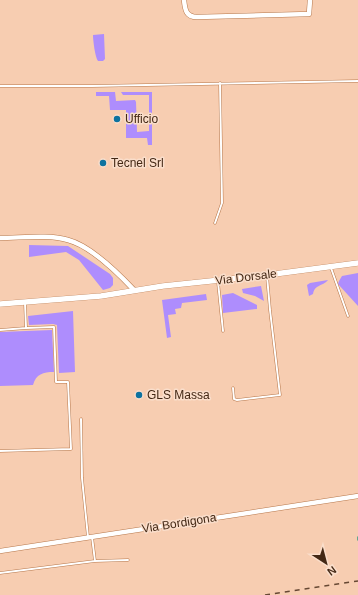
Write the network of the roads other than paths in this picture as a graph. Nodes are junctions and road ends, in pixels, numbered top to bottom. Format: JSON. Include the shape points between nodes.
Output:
{"nodes":[{"id":1,"x":184,"y":0,"type":"edge"},
{"id":2,"x":310,"y":0,"type":"edge"},
{"id":3,"x":358,"y":81,"type":"edge"},
{"id":4,"x":220,"y":83,"type":"junction"},
{"id":5,"x":0,"y":86,"type":"edge"},
{"id":6,"x":216,"y":223,"type":"dead end"},
{"id":7,"x":0,"y":238,"type":"edge"},
{"id":8,"x":358,"y":263,"type":"edge"},
{"id":9,"x":331,"y":267,"type":"junction"},
{"id":10,"x":267,"y":275,"type":"junction"},
{"id":11,"x":218,"y":280,"type":"junction"},
{"id":12,"x":134,"y":290,"type":"junction"},
{"id":13,"x":26,"y":302,"type":"junction"},
{"id":14,"x":0,"y":304,"type":"edge"},
{"id":15,"x":348,"y":316,"type":"dead end"},
{"id":16,"x":26,"y":328,"type":"junction"},
{"id":17,"x":0,"y":330,"type":"edge"},
{"id":18,"x":223,"y":330,"type":"dead end"},
{"id":19,"x":233,"y":388,"type":"dead end"},
{"id":20,"x":80,"y":419,"type":"dead end"},
{"id":21,"x":0,"y":451,"type":"edge"},
{"id":22,"x":358,"y":496,"type":"edge"},
{"id":23,"x":90,"y":538,"type":"junction"},
{"id":24,"x":0,"y":551,"type":"edge"},
{"id":25,"x":128,"y":560,"type":"dead end"},
{"id":26,"x":95,"y":562,"type":"junction"},
{"id":27,"x":0,"y":573,"type":"edge"}],
"edges":[{"from":1,"to":2,"type":"street","via":[[189,16],[197,17],[309,14]]},
{"from":3,"to":4,"type":"lane"},
{"from":4,"to":5,"type":"lane"},
{"from":4,"to":6,"type":"lane","via":[[222,203]]},
{"from":7,"to":12,"type":"street","via":[[51,238],[74,242],[118,273]]},
{"from":8,"to":9,"type":"street","name":"Via Dorsale"},
{"from":9,"to":10,"type":"street","name":"Via Dorsale"},
{"from":9,"to":15,"type":"lane"},
{"from":10,"to":11,"type":"street","name":"Via Dorsale"},
{"from":10,"to":19,"type":"lane","via":[[280,395],[237,400],[234,399]]},
{"from":11,"to":12,"type":"street","name":"Via Dorsale"},
{"from":11,"to":18,"type":"lane"},
{"from":12,"to":13,"type":"street","name":"Via Dorsale","via":[[101,296]]},
{"from":13,"to":14,"type":"street","name":"Via Dorsale"},
{"from":13,"to":16,"type":"lane"},
{"from":16,"to":17,"type":"lane"},
{"from":16,"to":21,"type":"lane","via":[[54,327],[56,382],[68,382],[71,448]]},
{"from":20,"to":23,"type":"lane","via":[[82,478]]},
{"from":22,"to":23,"type":"street","name":"Via Bordigona"},
{"from":23,"to":24,"type":"street","name":"Via Bordigona"},
{"from":23,"to":26,"type":"lane"},
{"from":25,"to":26,"type":"lane"},
{"from":26,"to":27,"type":"lane"}]}
